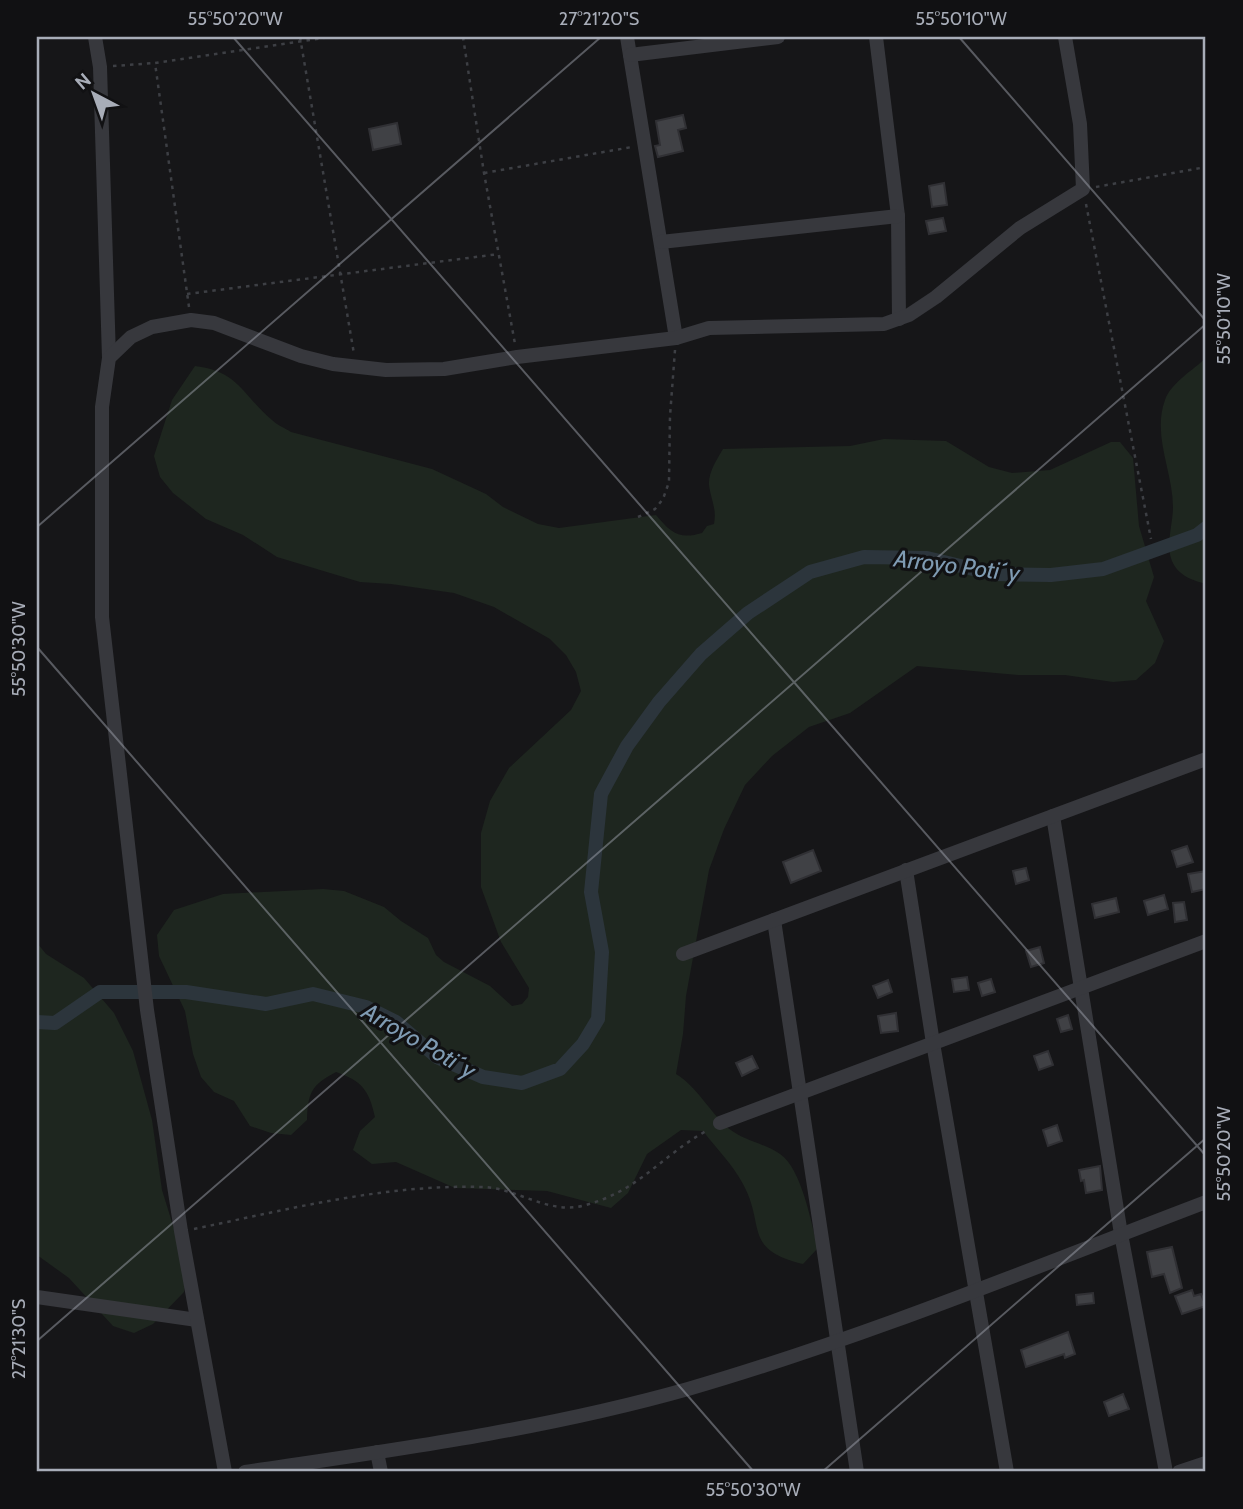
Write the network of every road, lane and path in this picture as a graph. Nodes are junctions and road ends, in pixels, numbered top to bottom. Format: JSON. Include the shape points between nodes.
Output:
{"nodes":[{"id":1,"x":95,"y":37,"type":"edge"},
{"id":2,"x":330,"y":37,"type":"edge"},
{"id":3,"x":463,"y":37,"type":"edge"},
{"id":4,"x":627,"y":37,"type":"edge"},
{"id":5,"x":778,"y":37,"type":"edge"},
{"id":6,"x":876,"y":37,"type":"edge"},
{"id":7,"x":1065,"y":37,"type":"edge"},
{"id":8,"x":300,"y":39,"type":"edge"},
{"id":9,"x":630,"y":55,"type":"junction"},
{"id":10,"x":155,"y":63,"type":"junction"},
{"id":11,"x":100,"y":67,"type":"junction"},
{"id":12,"x":645,"y":145,"type":"junction"},
{"id":13,"x":1206,"y":167,"type":"edge"},
{"id":14,"x":484,"y":173,"type":"junction"},
{"id":15,"x":1083,"y":189,"type":"junction"},
{"id":16,"x":898,"y":216,"type":"junction"},
{"id":17,"x":661,"y":242,"type":"junction"},
{"id":18,"x":499,"y":254,"type":"junction"},
{"id":19,"x":340,"y":273,"type":"junction"},
{"id":20,"x":187,"y":295,"type":"junction"},
{"id":21,"x":899,"y":319,"type":"junction"},
{"id":22,"x":191,"y":320,"type":"junction"},
{"id":23,"x":676,"y":338,"type":"junction"},
{"id":24,"x":517,"y":357,"type":"junction"},
{"id":25,"x":109,"y":358,"type":"junction"},
{"id":26,"x":356,"y":366,"type":"junction"},
{"id":27,"x":638,"y":517,"type":"dead end"},
{"id":28,"x":1151,"y":539,"type":"dead end"},
{"id":29,"x":1206,"y":759,"type":"edge"},
{"id":30,"x":1053,"y":816,"type":"junction"},
{"id":31,"x":906,"y":870,"type":"junction"},
{"id":32,"x":774,"y":920,"type":"junction"},
{"id":33,"x":1206,"y":941,"type":"edge"},
{"id":34,"x":683,"y":954,"type":"dead end"},
{"id":35,"x":1082,"y":989,"type":"junction"},
{"id":36,"x":933,"y":1043,"type":"junction"},
{"id":37,"x":800,"y":1091,"type":"junction"},
{"id":38,"x":720,"y":1123,"type":"joint"},
{"id":39,"x":1206,"y":1202,"type":"edge"},
{"id":40,"x":181,"y":1231,"type":"junction"},
{"id":41,"x":1121,"y":1234,"type":"junction"},
{"id":42,"x":976,"y":1289,"type":"junction"},
{"id":43,"x":37,"y":1297,"type":"edge"},
{"id":44,"x":197,"y":1320,"type":"junction"},
{"id":45,"x":837,"y":1341,"type":"junction"},
{"id":46,"x":377,"y":1452,"type":"junction"},
{"id":47,"x":1206,"y":1462,"type":"edge"},
{"id":48,"x":225,"y":1472,"type":"edge"},
{"id":49,"x":245,"y":1472,"type":"edge"},
{"id":50,"x":381,"y":1472,"type":"edge"},
{"id":51,"x":857,"y":1472,"type":"edge"},
{"id":52,"x":1007,"y":1472,"type":"edge"},
{"id":53,"x":1166,"y":1472,"type":"edge"},
{"id":54,"x":1179,"y":1472,"type":"edge"}],
"edges":[{"from":1,"to":11,"type":"street"},
{"from":2,"to":8,"type":"path"},
{"from":3,"to":14,"type":"path"},
{"from":4,"to":9,"type":"street"},
{"from":5,"to":9,"type":"street"},
{"from":6,"to":16,"type":"street"},
{"from":7,"to":15,"type":"street","via":[[1080,124]]},
{"from":8,"to":10,"type":"path"},
{"from":8,"to":19,"type":"path"},
{"from":9,"to":12,"type":"street"},
{"from":10,"to":11,"type":"path"},
{"from":10,"to":20,"type":"path"},
{"from":11,"to":25,"type":"street"},
{"from":12,"to":14,"type":"path"},
{"from":12,"to":17,"type":"street"},
{"from":13,"to":15,"type":"path"},
{"from":14,"to":18,"type":"path"},
{"from":15,"to":21,"type":"street","via":[[1020,228],[936,297]]},
{"from":15,"to":28,"type":"path"},
{"from":16,"to":17,"type":"street"},
{"from":16,"to":21,"type":"street"},
{"from":17,"to":23,"type":"street"},
{"from":18,"to":19,"type":"path"},
{"from":18,"to":24,"type":"path"},
{"from":19,"to":20,"type":"path"},
{"from":19,"to":26,"type":"path"},
{"from":20,"to":22,"type":"path"},
{"from":21,"to":23,"type":"street","via":[[884,324],[709,328]]},
{"from":22,"to":25,"type":"street","via":[[152,327],[131,337]]},
{"from":22,"to":26,"type":"street","via":[[214,323],[301,356]]},
{"from":23,"to":24,"type":"street"},
{"from":23,"to":27,"type":"path","via":[[670,482],[655,509]]},
{"from":24,"to":26,"type":"street","via":[[444,369]]},
{"from":25,"to":40,"type":"street","via":[[102,407],[102,617],[140,963]]},
{"from":29,"to":30,"type":"street"},
{"from":30,"to":31,"type":"street"},
{"from":30,"to":35,"type":"street"},
{"from":31,"to":32,"type":"street"},
{"from":31,"to":36,"type":"street"},
{"from":32,"to":34,"type":"street"},
{"from":32,"to":37,"type":"street"},
{"from":33,"to":35,"type":"street"},
{"from":35,"to":36,"type":"street"},
{"from":35,"to":41,"type":"street"},
{"from":36,"to":37,"type":"street"},
{"from":36,"to":42,"type":"street"},
{"from":37,"to":38,"type":"street"},
{"from":37,"to":45,"type":"street"},
{"from":38,"to":40,"type":"path","via":[[618,1194],[578,1207],[549,1205],[484,1187],[394,1190]]},
{"from":39,"to":41,"type":"street"},
{"from":40,"to":44,"type":"street"},
{"from":41,"to":42,"type":"street"},
{"from":41,"to":53,"type":"street"},
{"from":42,"to":45,"type":"street"},
{"from":42,"to":52,"type":"street"},
{"from":43,"to":44,"type":"street"},
{"from":44,"to":48,"type":"street"},
{"from":45,"to":46,"type":"street","via":[[687,1389],[554,1423]]},
{"from":45,"to":51,"type":"street"},
{"from":46,"to":49,"type":"street"},
{"from":46,"to":50,"type":"street"},
{"from":47,"to":54,"type":"street"}]}
